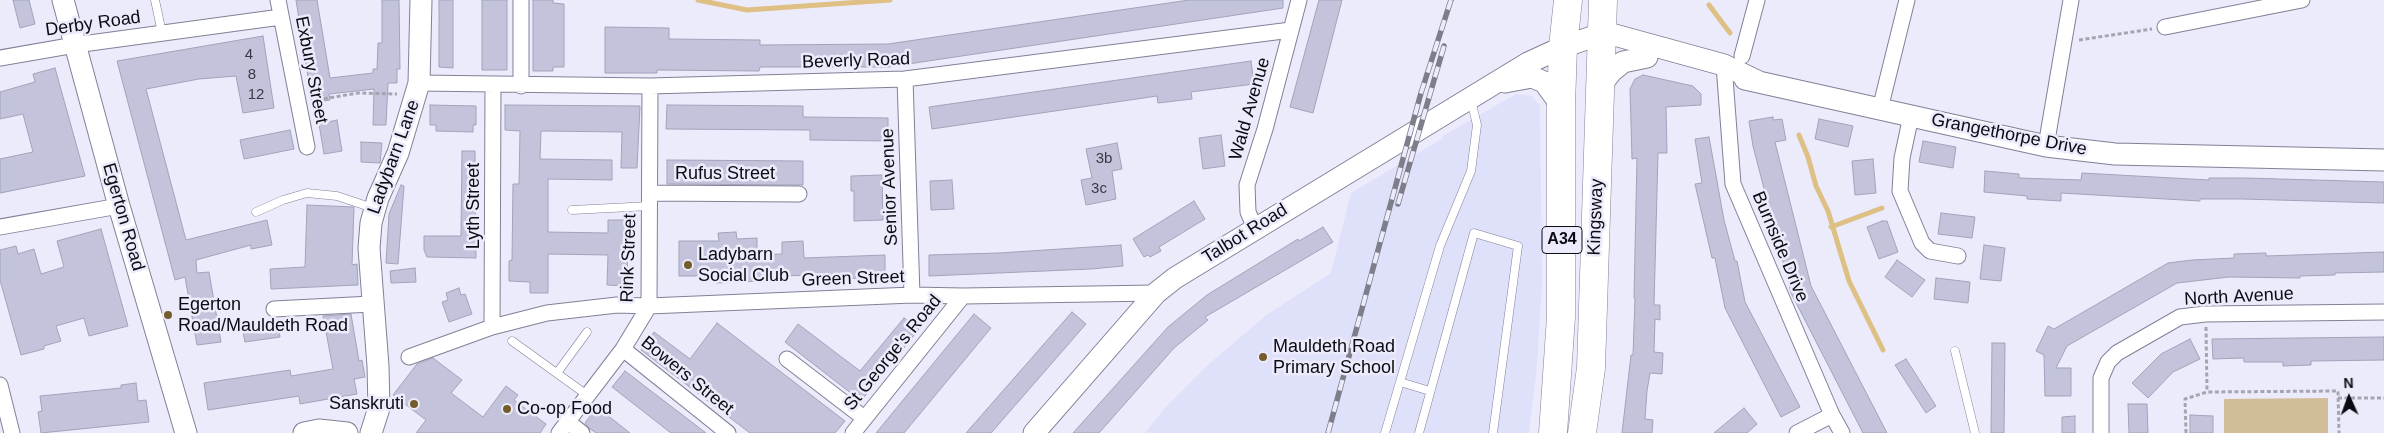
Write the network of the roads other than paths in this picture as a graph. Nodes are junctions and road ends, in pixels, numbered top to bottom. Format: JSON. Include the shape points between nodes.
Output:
{"nodes":[{"id":1,"x":63,"y":0,"type":"edge"},
{"id":2,"x":155,"y":0,"type":"edge"},
{"id":3,"x":278,"y":0,"type":"edge"},
{"id":4,"x":421,"y":0,"type":"edge"},
{"id":5,"x":521,"y":0,"type":"edge"},
{"id":6,"x":1299,"y":0,"type":"edge"},
{"id":7,"x":1568,"y":0,"type":"edge"},
{"id":8,"x":1587,"y":0,"type":"edge"},
{"id":9,"x":1603,"y":0,"type":"edge"},
{"id":10,"x":1757,"y":0,"type":"edge"},
{"id":11,"x":1907,"y":0,"type":"edge"},
{"id":12,"x":2071,"y":0,"type":"edge"},
{"id":13,"x":2302,"y":0,"type":"edge"},
{"id":14,"x":281,"y":17,"type":"junction"},
{"id":15,"x":2164,"y":27,"type":"road end"},
{"id":16,"x":1291,"y":30,"type":"junction"},
{"id":17,"x":162,"y":33,"type":"junction"},
{"id":18,"x":1587,"y":42,"type":"junction"},
{"id":19,"x":75,"y":45,"type":"junction"},
{"id":20,"x":1646,"y":57,"type":"junction"},
{"id":21,"x":0,"y":58,"type":"edge"},
{"id":22,"x":1730,"y":65,"type":"junction"},
{"id":23,"x":905,"y":79,"type":"junction"},
{"id":24,"x":1496,"y":84,"type":"junction"},
{"id":25,"x":1601,"y":85,"type":"junction"},
{"id":26,"x":494,"y":86,"type":"junction"},
{"id":27,"x":521,"y":86,"type":"junction"},
{"id":28,"x":650,"y":86,"type":"junction"},
{"id":29,"x":418,"y":89,"type":"junction"},
{"id":30,"x":1470,"y":98,"type":"junction"},
{"id":31,"x":1561,"y":105,"type":"junction"},
{"id":32,"x":1880,"y":109,"type":"junction"},
{"id":33,"x":1910,"y":116,"type":"junction"},
{"id":34,"x":2046,"y":146,"type":"junction"},
{"id":35,"x":307,"y":147,"type":"dead end"},
{"id":36,"x":2384,"y":160,"type":"edge"},
{"id":37,"x":1562,"y":191,"type":"junction"},
{"id":38,"x":799,"y":194,"type":"dead end"},
{"id":39,"x":650,"y":199,"type":"junction"},
{"id":40,"x":119,"y":206,"type":"junction"},
{"id":41,"x":374,"y":208,"type":"junction"},
{"id":42,"x":572,"y":210,"type":"dead end"},
{"id":43,"x":256,"y":212,"type":"dead end"},
{"id":44,"x":0,"y":227,"type":"edge"},
{"id":45,"x":1255,"y":228,"type":"junction"},
{"id":46,"x":1958,"y":256,"type":"dead end"},
{"id":47,"x":1156,"y":293,"type":"junction"},
{"id":48,"x":912,"y":295,"type":"junction"},
{"id":49,"x":962,"y":296,"type":"junction"},
{"id":50,"x":372,"y":304,"type":"junction"},
{"id":51,"x":649,"y":306,"type":"junction"},
{"id":52,"x":274,"y":309,"type":"dead end"},
{"id":53,"x":2384,"y":312,"type":"edge"},
{"id":54,"x":492,"y":328,"type":"junction"},
{"id":55,"x":587,"y":332,"type":"dead end"},
{"id":56,"x":512,"y":341,"type":"dead end"},
{"id":57,"x":623,"y":349,"type":"junction"},
{"id":58,"x":1954,"y":351,"type":"dead end"},
{"id":59,"x":409,"y":357,"type":"dead end"},
{"id":60,"x":787,"y":359,"type":"dead end"},
{"id":61,"x":557,"y":372,"type":"junction"},
{"id":62,"x":1400,"y":382,"type":"junction"},
{"id":63,"x":0,"y":385,"type":"edge"},
{"id":64,"x":1430,"y":390,"type":"junction"},
{"id":65,"x":587,"y":395,"type":"junction"},
{"id":66,"x":1832,"y":414,"type":"junction"},
{"id":67,"x":864,"y":418,"type":"junction"},
{"id":68,"x":563,"y":427,"type":"edge"},
{"id":69,"x":12,"y":433,"type":"edge"},
{"id":70,"x":186,"y":433,"type":"edge"},
{"id":71,"x":304,"y":433,"type":"edge"},
{"id":72,"x":347,"y":433,"type":"edge"},
{"id":73,"x":371,"y":433,"type":"edge"},
{"id":74,"x":582,"y":433,"type":"edge"},
{"id":75,"x":728,"y":433,"type":"edge"},
{"id":76,"x":852,"y":433,"type":"edge"},
{"id":77,"x":1034,"y":433,"type":"edge"},
{"id":78,"x":1385,"y":433,"type":"edge"},
{"id":79,"x":1419,"y":433,"type":"edge"},
{"id":80,"x":1493,"y":433,"type":"edge"},
{"id":81,"x":1553,"y":433,"type":"edge"},
{"id":82,"x":1582,"y":433,"type":"edge"},
{"id":83,"x":1797,"y":433,"type":"edge"},
{"id":84,"x":1842,"y":433,"type":"edge"},
{"id":85,"x":1975,"y":433,"type":"edge"},
{"id":86,"x":2101,"y":433,"type":"edge"}],
"edges":[{"from":1,"to":19,"type":"street","name":"Egerton Road"},
{"from":2,"to":17,"type":"lane"},
{"from":3,"to":14,"type":"street","name":"Exbury Street"},
{"from":4,"to":29,"type":"street","name":"Ladybarn Lane"},
{"from":5,"to":27,"type":"street"},
{"from":6,"to":16,"type":"street","name":"Wald Avenue"},
{"from":7,"to":18,"type":"highway","name":"Kingsway","number":"A34"},
{"from":8,"to":18,"type":"highway","name":"Kingsway","number":"A34"},
{"from":9,"to":18,"type":"highway","name":"Kingsway","number":"A34"},
{"from":10,"to":22,"type":"street"},
{"from":11,"to":32,"type":"street"},
{"from":12,"to":34,"type":"street"},
{"from":13,"to":15,"type":"street"},
{"from":14,"to":17,"type":"street","name":"Derby Road"},
{"from":14,"to":35,"type":"street","name":"Exbury Street"},
{"from":16,"to":23,"type":"street","name":"Beverly Road"},
{"from":16,"to":45,"type":"street","name":"Wald Avenue","via":[[1247,185],[1248,212]]},
{"from":17,"to":19,"type":"street","name":"Derby Road"},
{"from":18,"to":20,"type":"street","name":"Grangethorpe Drive"},
{"from":18,"to":22,"type":"street","name":"Grangethorpe Drive","via":[[1620,36]]},
{"from":18,"to":24,"type":"street","name":"Talbot Road","via":[[1528,63]]},
{"from":18,"to":25,"type":"highway","name":"Kingsway","number":"A34"},
{"from":18,"to":31,"type":"highway","name":"Kingsway","number":"A34"},
{"from":18,"to":37,"type":"highway","name":"Kingsway","number":"A34"},
{"from":19,"to":21,"type":"street","name":"Derby Road"},
{"from":19,"to":40,"type":"street","name":"Egerton Road"},
{"from":20,"to":22,"type":"street","name":"Grangethorpe Drive"},
{"from":20,"to":25,"type":"street","via":[[1623,62]]},
{"from":22,"to":32,"type":"street","name":"Grangethorpe Drive","via":[[1759,82]]},
{"from":22,"to":66,"type":"street","name":"Burnside Drive","via":[[1733,184]]},
{"from":23,"to":28,"type":"street","name":"Beverly Road"},
{"from":23,"to":48,"type":"street","name":"Senior Avenue"},
{"from":24,"to":30,"type":"street","name":"Talbot Road"},
{"from":24,"to":31,"type":"street","name":"Talbot Road","via":[[1532,78],[1549,86]]},
{"from":25,"to":82,"type":"highway","name":"Kingsway","number":"A34","via":[[1591,368]]},
{"from":26,"to":27,"type":"street","name":"Beverly Road"},
{"from":26,"to":29,"type":"street","name":"Beverly Road"},
{"from":26,"to":54,"type":"street","name":"Lyth Street"},
{"from":27,"to":28,"type":"street","name":"Beverly Road"},
{"from":28,"to":39,"type":"street","name":"Rink Street"},
{"from":29,"to":41,"type":"street","name":"Ladybarn Lane","via":[[398,153]]},
{"from":30,"to":45,"type":"street","name":"Talbot Road"},
{"from":30,"to":62,"type":"lane","via":[[1477,125],[1471,171],[1440,246]]},
{"from":31,"to":37,"type":"highway","name":"Kingsway","number":"A34"},
{"from":32,"to":33,"type":"street","name":"Grangethorpe Drive"},
{"from":33,"to":34,"type":"street","name":"Grangethorpe Drive"},
{"from":33,"to":46,"type":"street","via":[[1900,191],[1922,243],[1930,251]]},
{"from":34,"to":36,"type":"street","name":"Grangethorpe Drive","via":[[2115,154]]},
{"from":37,"to":81,"type":"highway","name":"Kingsway","number":"A34","via":[[1561,317]]},
{"from":38,"to":39,"type":"street","name":"Rufus Street"},
{"from":39,"to":42,"type":"lane"},
{"from":39,"to":51,"type":"street","name":"Rink Street"},
{"from":40,"to":44,"type":"street"},
{"from":40,"to":70,"type":"street","name":"Egerton Road"},
{"from":41,"to":43,"type":"lane","via":[[337,196],[307,193]]},
{"from":41,"to":50,"type":"street","name":"Ladybarn Lane","via":[[369,248]]},
{"from":45,"to":47,"type":"street","name":"Talbot Road"},
{"from":47,"to":49,"type":"street","name":"Green Street"},
{"from":47,"to":77,"type":"street","name":"Talbot Road"},
{"from":48,"to":49,"type":"street","name":"Green Street"},
{"from":48,"to":51,"type":"street","name":"Green Street"},
{"from":49,"to":67,"type":"street","name":"St George's Road"},
{"from":50,"to":52,"type":"street"},
{"from":50,"to":73,"type":"street","name":"Ladybarn Lane","via":[[379,408]]},
{"from":51,"to":54,"type":"street","name":"Green Street","via":[[547,313]]},
{"from":51,"to":57,"type":"street","name":"Rink Street"},
{"from":53,"to":86,"type":"street","name":"North Avenue","via":[[2192,314],[2180,317],[2117,353],[2108,362],[2100,378]]},
{"from":54,"to":59,"type":"street","name":"Green Street"},
{"from":55,"to":61,"type":"lane"},
{"from":56,"to":61,"type":"lane"},
{"from":57,"to":65,"type":"street","name":"Rink Street"},
{"from":57,"to":75,"type":"street","name":"Bowers Street"},
{"from":58,"to":85,"type":"lane"},
{"from":60,"to":67,"type":"street"},
{"from":61,"to":65,"type":"lane"},
{"from":62,"to":64,"type":"lane"},
{"from":62,"to":78,"type":"lane"},
{"from":63,"to":69,"type":"street"},
{"from":64,"to":79,"type":"lane"},
{"from":64,"to":80,"type":"lane","via":[[1474,233],[1518,246]]},
{"from":65,"to":68,"type":"street","name":"Rink Street"},
{"from":66,"to":83,"type":"street"},
{"from":66,"to":84,"type":"street","name":"Burnside Drive"},
{"from":67,"to":76,"type":"street","name":"St George's Road"},
{"from":68,"to":74,"type":"street"},
{"from":71,"to":72,"type":"street","via":[[319,430]]}]}
